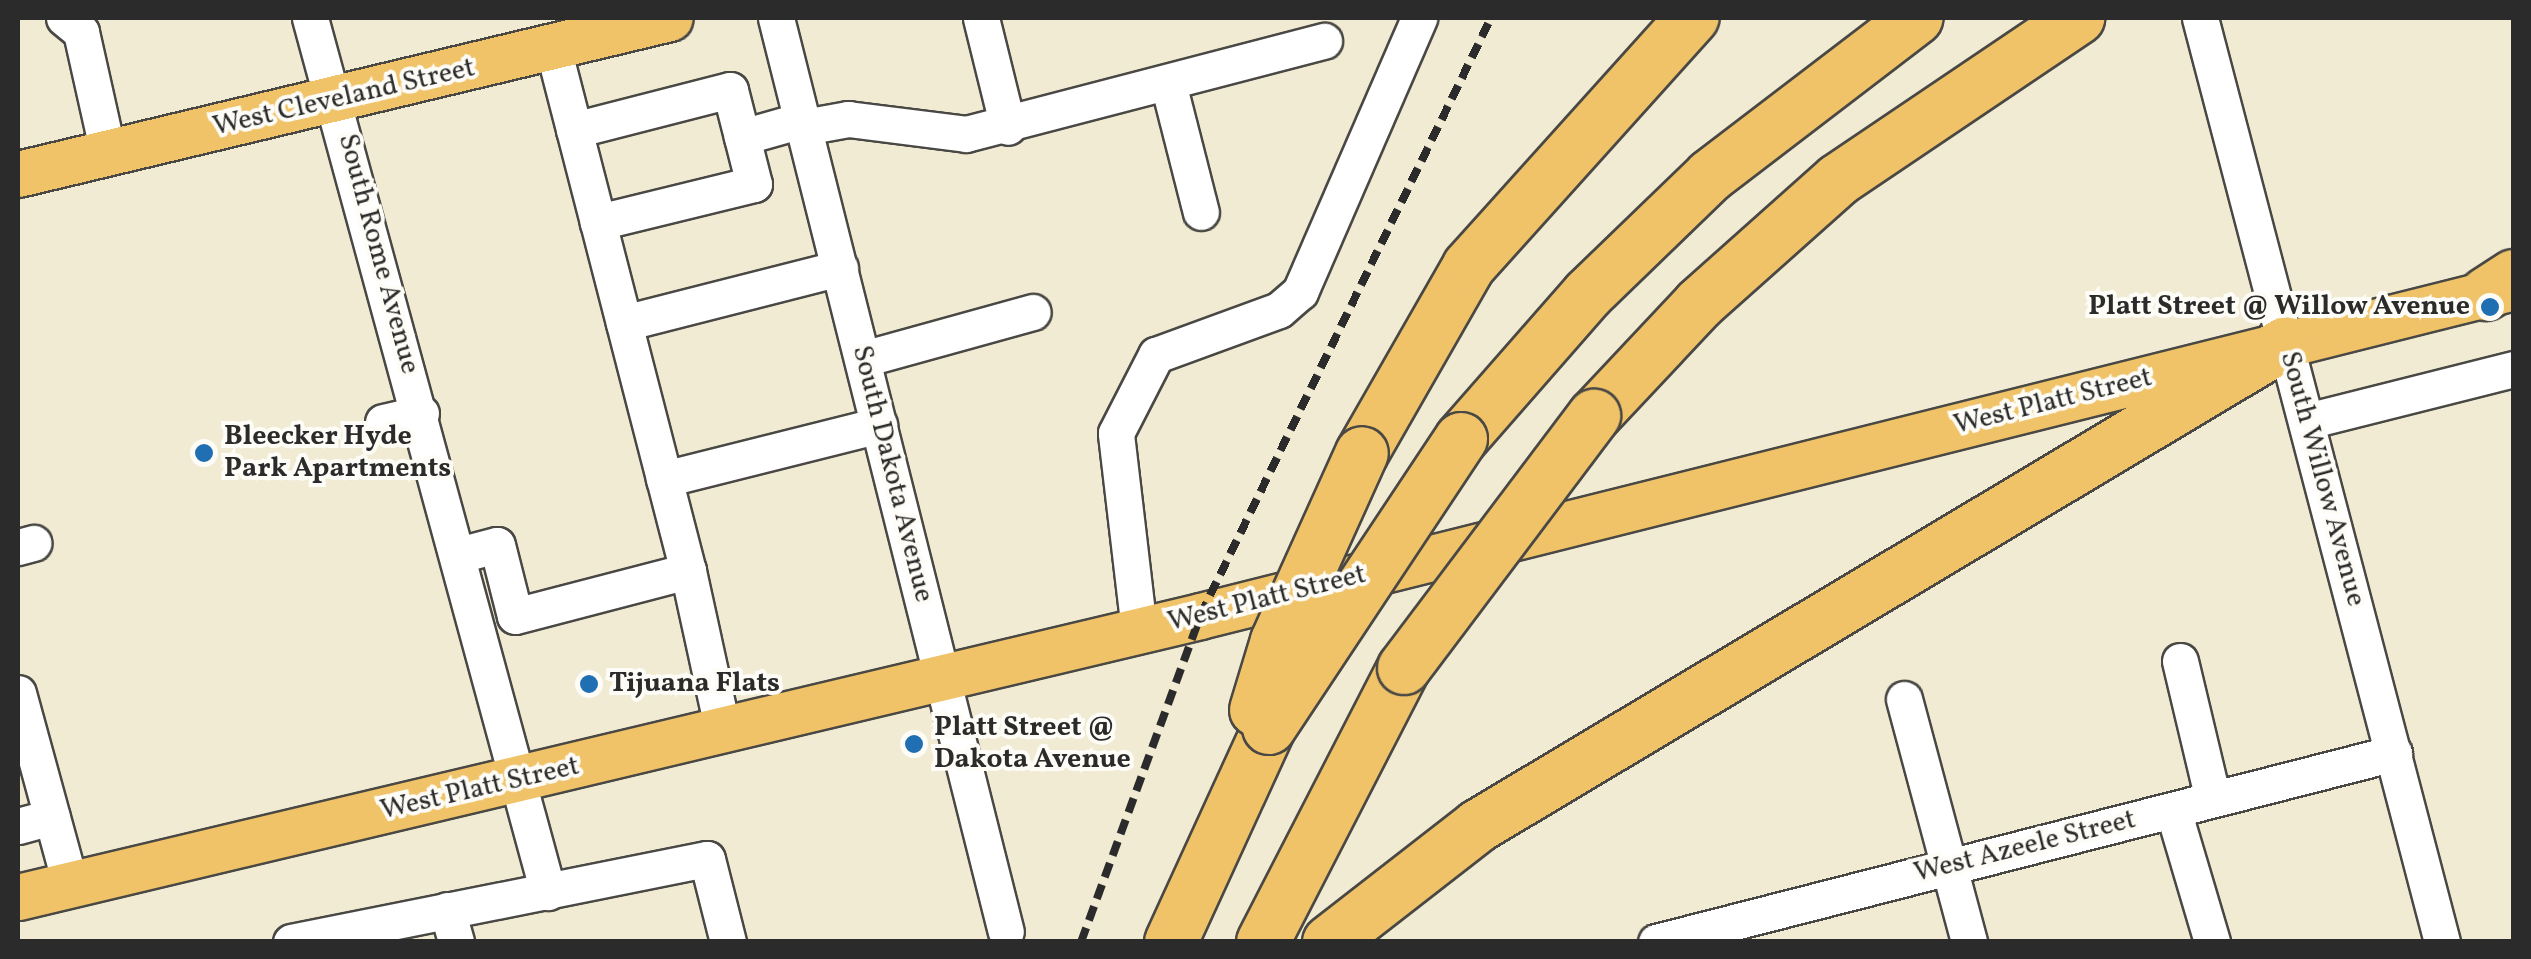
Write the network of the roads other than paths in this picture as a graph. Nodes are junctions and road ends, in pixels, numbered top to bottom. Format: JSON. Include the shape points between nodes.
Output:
{"nodes":[{"id":1,"x":64,"y":18,"type":"edge"},
{"id":2,"x":310,"y":18,"type":"edge"},
{"id":3,"x":670,"y":18,"type":"edge"},
{"id":4,"x":776,"y":18,"type":"edge"},
{"id":5,"x":981,"y":18,"type":"edge"},
{"id":6,"x":1419,"y":18,"type":"edge"},
{"id":7,"x":1692,"y":18,"type":"edge"},
{"id":8,"x":1918,"y":18,"type":"edge"},
{"id":9,"x":2077,"y":18,"type":"edge"},
{"id":10,"x":2200,"y":18,"type":"edge"},
{"id":11,"x":548,"y":38,"type":"edge"},
{"id":12,"x":1324,"y":42,"type":"dead end"},
{"id":13,"x":1168,"y":83,"type":"junction"},
{"id":14,"x":336,"y":100,"type":"junction"},
{"id":15,"x":803,"y":124,"type":"junction"},
{"id":16,"x":1008,"y":126,"type":"junction"},
{"id":17,"x":574,"y":130,"type":"junction"},
{"id":18,"x":742,"y":137,"type":"junction"},
{"id":19,"x":108,"y":153,"type":"junction"},
{"id":20,"x":18,"y":174,"type":"edge"},
{"id":21,"x":1201,"y":212,"type":"dead end"},
{"id":22,"x":598,"y":222,"type":"junction"},
{"id":23,"x":840,"y":268,"type":"junction"},
{"id":24,"x":2504,"y":286,"type":"edge"},
{"id":25,"x":1034,"y":312,"type":"dead end"},
{"id":26,"x":624,"y":322,"type":"junction"},
{"id":27,"x":2286,"y":343,"type":"junction"},
{"id":28,"x":863,"y":359,"type":"junction"},
{"id":29,"x":2514,"y":370,"type":"edge"},
{"id":30,"x":421,"y":413,"type":"junction"},
{"id":31,"x":2307,"y":421,"type":"junction"},
{"id":32,"x":383,"y":422,"type":"dead end"},
{"id":33,"x":880,"y":425,"type":"junction"},
{"id":34,"x":664,"y":479,"type":"junction"},
{"id":35,"x":459,"y":555,"type":"junction"},
{"id":36,"x":688,"y":570,"type":"junction"},
{"id":37,"x":1139,"y":630,"type":"junction"},
{"id":38,"x":2180,"y":662,"type":"dead end"},
{"id":39,"x":944,"y":676,"type":"junction"},
{"id":40,"x":1904,"y":699,"type":"dead end"},
{"id":41,"x":19,"y":703,"type":"edge"},
{"id":42,"x":724,"y":731,"type":"junction"},
{"id":43,"x":1255,"y":746,"type":"junction"},
{"id":44,"x":25,"y":749,"type":"edge"},
{"id":45,"x":2394,"y":753,"type":"junction"},
{"id":46,"x":521,"y":781,"type":"junction"},
{"id":47,"x":2213,"y":800,"type":"junction"},
{"id":48,"x":2173,"y":810,"type":"junction"},
{"id":49,"x":52,"y":817,"type":"junction"},
{"id":50,"x":18,"y":826,"type":"edge"},
{"id":51,"x":1949,"y":867,"type":"junction"},
{"id":52,"x":70,"y":883,"type":"junction"},
{"id":53,"x":548,"y":892,"type":"junction"},
{"id":54,"x":18,"y":897,"type":"edge"},
{"id":55,"x":452,"y":926,"type":"edge"},
{"id":56,"x":1006,"y":932,"type":"dead end"},
{"id":57,"x":1730,"y":932,"type":"edge"},
{"id":58,"x":291,"y":942,"type":"edge"},
{"id":59,"x":728,"y":942,"type":"edge"},
{"id":60,"x":1170,"y":942,"type":"edge"},
{"id":61,"x":1263,"y":942,"type":"edge"},
{"id":62,"x":1328,"y":942,"type":"edge"},
{"id":63,"x":1656,"y":942,"type":"edge"},
{"id":64,"x":1969,"y":942,"type":"edge"},
{"id":65,"x":2212,"y":942,"type":"edge"},
{"id":66,"x":2442,"y":942,"type":"edge"}],
"edges":[{"from":1,"to":19,"type":"street","via":[[81,32]]},
{"from":2,"to":14,"type":"street","name":"South Rome Avenue"},
{"from":3,"to":11,"type":"main road","name":"West Cleveland Street"},
{"from":4,"to":15,"type":"street","name":"South Dakota Avenue"},
{"from":5,"to":16,"type":"street"},
{"from":6,"to":37,"type":"street","via":[[1300,292],[1279,310],[1156,356],[1116,433]]},
{"from":7,"to":43,"type":"highway","bridge":true,"via":[[1469,266],[1362,453],[1277,641]]},
{"from":8,"to":43,"type":"highway","bridge":true,"via":[[1710,176],[1588,294],[1461,439]]},
{"from":9,"to":61,"type":"highway","bridge":true,"via":[[1838,180],[1698,304],[1594,416],[1404,668]]},
{"from":10,"to":27,"type":"street","name":"South Willow Avenue"},
{"from":11,"to":14,"type":"main road","name":"West Cleveland Street"},
{"from":11,"to":17,"type":"street"},
{"from":12,"to":13,"type":"street"},
{"from":13,"to":16,"type":"street"},
{"from":13,"to":21,"type":"street"},
{"from":14,"to":19,"type":"main road","name":"West Cleveland Street"},
{"from":14,"to":30,"type":"street","name":"South Rome Avenue"},
{"from":15,"to":16,"type":"street","via":[[848,118],[920,135]]},
{"from":15,"to":18,"type":"street"},
{"from":15,"to":23,"type":"street","name":"South Dakota Avenue"},
{"from":17,"to":18,"type":"street","via":[[730,90]]},
{"from":17,"to":22,"type":"street"},
{"from":18,"to":22,"type":"street","via":[[754,184]]},
{"from":19,"to":20,"type":"main road","name":"West Cleveland Street"},
{"from":22,"to":26,"type":"street"},
{"from":23,"to":26,"type":"street"},
{"from":23,"to":28,"type":"street","name":"South Dakota Avenue"},
{"from":24,"to":27,"type":"main road","name":"West Platt Street"},
{"from":25,"to":28,"type":"street"},
{"from":26,"to":34,"type":"street"},
{"from":27,"to":31,"type":"street","name":"South Willow Avenue"},
{"from":27,"to":37,"type":"main road","name":"West Platt Street"},
{"from":27,"to":62,"type":"highway","via":[[1478,826]]},
{"from":28,"to":33,"type":"street","name":"South Dakota Avenue"},
{"from":29,"to":31,"type":"street"},
{"from":30,"to":32,"type":"street"},
{"from":30,"to":35,"type":"street","name":"South Rome Avenue"},
{"from":31,"to":45,"type":"street","name":"South Willow Avenue"},
{"from":33,"to":34,"type":"street"},
{"from":33,"to":39,"type":"street","name":"South Dakota Avenue"},
{"from":34,"to":36,"type":"street"},
{"from":35,"to":36,"type":"street","via":[[496,545],[515,616]]},
{"from":35,"to":46,"type":"street","name":"South Rome Avenue"},
{"from":36,"to":42,"type":"street"},
{"from":37,"to":39,"type":"main road","name":"West Platt Street"},
{"from":38,"to":47,"type":"street"},
{"from":39,"to":42,"type":"main road","name":"West Platt Street"},
{"from":39,"to":56,"type":"street","name":"South Dakota Avenue"},
{"from":40,"to":51,"type":"street"},
{"from":41,"to":44,"type":"street"},
{"from":42,"to":46,"type":"main road","name":"West Platt Street"},
{"from":43,"to":60,"type":"highway"},
{"from":44,"to":49,"type":"street"},
{"from":45,"to":47,"type":"street","name":"West Azeele Street"},
{"from":45,"to":66,"type":"street","name":"South Willow Avenue"},
{"from":46,"to":52,"type":"main road","name":"West Platt Street"},
{"from":46,"to":53,"type":"street","name":"South Rome Avenue"},
{"from":47,"to":48,"type":"street","name":"West Azeele Street"},
{"from":48,"to":51,"type":"street","name":"West Azeele Street"},
{"from":48,"to":65,"type":"street"},
{"from":49,"to":50,"type":"street"},
{"from":49,"to":52,"type":"street"},
{"from":51,"to":57,"type":"street","name":"West Azeele Street"},
{"from":51,"to":64,"type":"street"},
{"from":52,"to":54,"type":"main road","name":"West Platt Street"},
{"from":53,"to":55,"type":"street"},
{"from":53,"to":59,"type":"street","via":[[707,859]]},
{"from":55,"to":58,"type":"street"},
{"from":57,"to":63,"type":"street","name":"West Azeele Street"}]}
